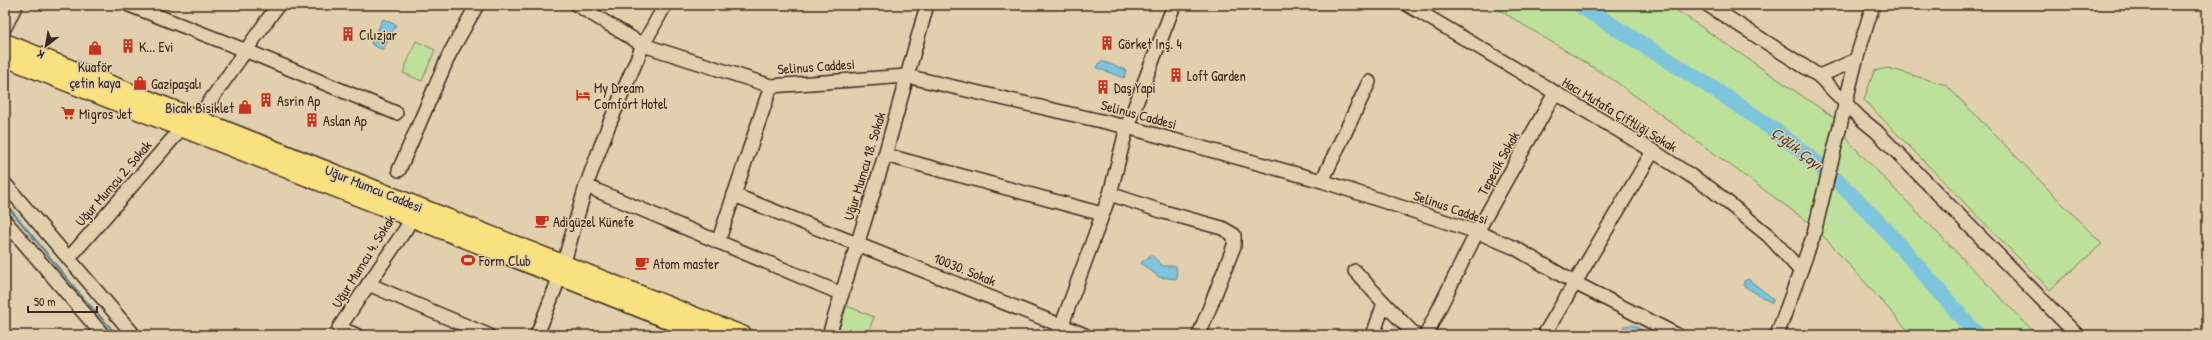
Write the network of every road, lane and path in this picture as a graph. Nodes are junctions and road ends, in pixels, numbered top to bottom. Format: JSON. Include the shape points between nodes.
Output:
{"nodes":[{"id":1,"x":16,"y":5,"type":"edge"},
{"id":2,"x":129,"y":5,"type":"edge"},
{"id":3,"x":278,"y":5,"type":"edge"},
{"id":4,"x":477,"y":5,"type":"edge"},
{"id":5,"x":577,"y":5,"type":"edge"},
{"id":6,"x":666,"y":5,"type":"edge"},
{"id":7,"x":927,"y":5,"type":"edge"},
{"id":8,"x":1174,"y":5,"type":"edge"},
{"id":9,"x":1408,"y":5,"type":"edge"},
{"id":10,"x":1708,"y":5,"type":"edge"},
{"id":11,"x":1873,"y":5,"type":"edge"},
{"id":12,"x":5,"y":27,"type":"edge"},
{"id":13,"x":5,"y":42,"type":"edge"},
{"id":14,"x":643,"y":45,"type":"junction"},
{"id":15,"x":247,"y":51,"type":"junction"},
{"id":16,"x":5,"y":58,"type":"edge"},
{"id":17,"x":1856,"y":60,"type":"junction"},
{"id":18,"x":906,"y":76,"type":"junction"},
{"id":19,"x":1819,"y":76,"type":"junction"},
{"id":20,"x":1369,"y":82,"type":"dead end"},
{"id":21,"x":771,"y":86,"type":"junction"},
{"id":22,"x":1555,"y":94,"type":"junction"},
{"id":23,"x":1846,"y":105,"type":"junction"},
{"id":24,"x":396,"y":113,"type":"dead end"},
{"id":25,"x":198,"y":118,"type":"junction"},
{"id":26,"x":1127,"y":127,"type":"junction"},
{"id":27,"x":179,"y":128,"type":"junction"},
{"id":28,"x":1653,"y":151,"type":"junction"},
{"id":29,"x":884,"y":155,"type":"junction"},
{"id":30,"x":400,"y":170,"type":"dead end"},
{"id":31,"x":1322,"y":181,"type":"junction"},
{"id":32,"x":5,"y":184,"type":"edge"},
{"id":33,"x":586,"y":186,"type":"junction"},
{"id":34,"x":1110,"y":194,"type":"junction"},
{"id":35,"x":734,"y":195,"type":"junction"},
{"id":36,"x":1102,"y":214,"type":"junction"},
{"id":37,"x":408,"y":217,"type":"junction"},
{"id":38,"x":5,"y":221,"type":"edge"},
{"id":39,"x":1477,"y":232,"type":"junction"},
{"id":40,"x":718,"y":242,"type":"junction"},
{"id":41,"x":857,"y":243,"type":"junction"},
{"id":42,"x":69,"y":258,"type":"junction"},
{"id":43,"x":562,"y":269,"type":"junction"},
{"id":44,"x":1800,"y":270,"type":"junction"},
{"id":45,"x":1354,"y":272,"type":"dead end"},
{"id":46,"x":1575,"y":283,"type":"junction"},
{"id":47,"x":368,"y":284,"type":"junction"},
{"id":48,"x":842,"y":294,"type":"junction"},
{"id":49,"x":1384,"y":303,"type":"junction"},
{"id":50,"x":1060,"y":330,"type":"edge"},
{"id":51,"x":103,"y":335,"type":"edge"},
{"id":52,"x":134,"y":335,"type":"edge"},
{"id":53,"x":356,"y":335,"type":"edge"},
{"id":54,"x":488,"y":335,"type":"edge"},
{"id":55,"x":537,"y":335,"type":"edge"},
{"id":56,"x":704,"y":335,"type":"edge"},
{"id":57,"x":744,"y":335,"type":"edge"},
{"id":58,"x":829,"y":335,"type":"edge"},
{"id":59,"x":1085,"y":335,"type":"edge"},
{"id":60,"x":1199,"y":335,"type":"edge"},
{"id":61,"x":1373,"y":335,"type":"edge"},
{"id":62,"x":1415,"y":335,"type":"edge"},
{"id":63,"x":1426,"y":335,"type":"edge"},
{"id":64,"x":1544,"y":335,"type":"edge"},
{"id":65,"x":1677,"y":335,"type":"edge"},
{"id":66,"x":1777,"y":335,"type":"edge"},
{"id":67,"x":2077,"y":335,"type":"edge"}],
"edges":[{"from":1,"to":12,"type":"street"},
{"from":2,"to":15,"type":"street"},
{"from":3,"to":15,"type":"street"},
{"from":4,"to":30,"type":"street","via":[[450,52]]},
{"from":5,"to":14,"type":"street","name":"Selinus Caddesi"},
{"from":6,"to":14,"type":"street"},
{"from":7,"to":18,"type":"street","name":"Uğur Mumcu 18. Sokak"},
{"from":8,"to":26,"type":"street"},
{"from":9,"to":22,"type":"street","name":"Hacı Mutafa Çiftliği Sokak"},
{"from":10,"to":19,"type":"street"},
{"from":11,"to":17,"type":"street"},
{"from":13,"to":25,"type":"main road","name":"Uğur Mumcu Caddesi"},
{"from":14,"to":21,"type":"street","name":"Selinus Caddesi"},
{"from":14,"to":33,"type":"street"},
{"from":15,"to":24,"type":"street"},
{"from":15,"to":25,"type":"street"},
{"from":16,"to":27,"type":"main road","name":"Uğur Mumcu Caddesi"},
{"from":17,"to":19,"type":"street"},
{"from":17,"to":23,"type":"street"},
{"from":18,"to":21,"type":"street","name":"Selinus Caddesi"},
{"from":18,"to":26,"type":"street","name":"Selinus Caddesi"},
{"from":18,"to":29,"type":"street","name":"Uğur Mumcu 18. Sokak"},
{"from":19,"to":23,"type":"street"},
{"from":20,"to":31,"type":"street"},
{"from":21,"to":35,"type":"street"},
{"from":22,"to":28,"type":"street","name":"Hacı Mutafa Çiftliği Sokak"},
{"from":22,"to":39,"type":"street","name":"Tepecik Sokak"},
{"from":23,"to":44,"type":"street","via":[[1813,237]]},
{"from":23,"to":67,"type":"street","via":[[1876,131]]},
{"from":25,"to":43,"type":"main road","name":"Uğur Mumcu Caddesi"},
{"from":26,"to":31,"type":"street","name":"Selinus Caddesi"},
{"from":26,"to":34,"type":"street"},
{"from":27,"to":37,"type":"main road","name":"Uğur Mumcu Caddesi"},
{"from":27,"to":42,"type":"street","name":"Uğur Mumcu 2. Sokak","via":[[175,136]]},
{"from":28,"to":44,"type":"street","name":"Hacı Mutafa Çiftliği Sokak","via":[[1710,189],[1769,236]]},
{"from":28,"to":46,"type":"street"},
{"from":29,"to":36,"type":"street"},
{"from":29,"to":41,"type":"street","name":"Uğur Mumcu 18. Sokak"},
{"from":31,"to":39,"type":"street","name":"Selinus Caddesi"},
{"from":32,"to":42,"type":"street"},
{"from":33,"to":40,"type":"street"},
{"from":33,"to":43,"type":"street"},
{"from":34,"to":36,"type":"street"},
{"from":34,"to":60,"type":"street","via":[[1222,228],[1234,235],[1234,246]]},
{"from":35,"to":40,"type":"street"},
{"from":35,"to":41,"type":"street","name":"10030. Sokak"},
{"from":36,"to":50,"type":"street"},
{"from":37,"to":43,"type":"main road","name":"Uğur Mumcu Caddesi"},
{"from":37,"to":47,"type":"street","name":"Uğur Mumcu 4. Sokak","via":[[407,227]]},
{"from":38,"to":51,"type":"street"},
{"from":39,"to":46,"type":"street","name":"Selinus Caddesi","via":[[1515,248]]},
{"from":39,"to":63,"type":"street","name":"Tepecik Sokak"},
{"from":40,"to":48,"type":"street"},
{"from":41,"to":48,"type":"street","name":"Uğur Mumcu 18. Sokak"},
{"from":41,"to":50,"type":"street","name":"10030. Sokak"},
{"from":42,"to":52,"type":"street"},
{"from":43,"to":55,"type":"street"},
{"from":43,"to":56,"type":"main road","name":"Uğur Mumcu Caddesi"},
{"from":43,"to":57,"type":"main road","name":"Uğur Mumcu Caddesi"},
{"from":44,"to":66,"type":"street"},
{"from":45,"to":49,"type":"street"},
{"from":46,"to":64,"type":"street"},
{"from":46,"to":65,"type":"street","name":"Selinus Caddesi"},
{"from":47,"to":53,"type":"street","name":"Uğur Mumcu 4. Sokak","via":[[339,328]]},
{"from":47,"to":54,"type":"street"},
{"from":48,"to":58,"type":"street","name":"Uğur Mumcu 18. Sokak"},
{"from":49,"to":61,"type":"street"},
{"from":49,"to":62,"type":"street"},
{"from":50,"to":59,"type":"street","name":"10030. Sokak"}]}
